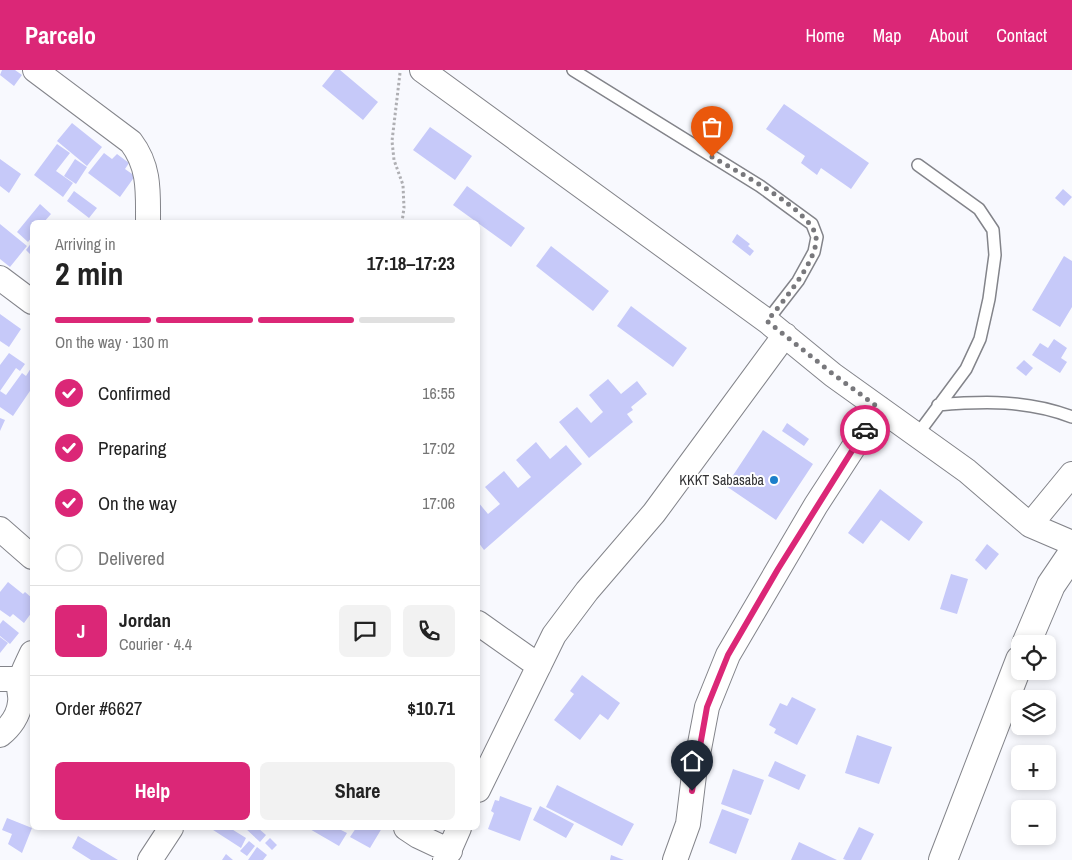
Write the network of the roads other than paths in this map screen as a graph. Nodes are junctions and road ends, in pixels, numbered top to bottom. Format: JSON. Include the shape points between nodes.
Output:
{"nodes":[{"id":1,"x":35,"y":70,"type":"edge"},
{"id":2,"x":422,"y":70,"type":"edge"},
{"id":3,"x":573,"y":70,"type":"edge"},
{"id":4,"x":918,"y":165,"type":"dead end"},
{"id":5,"x":148,"y":220,"type":"edge"},
{"id":6,"x":0,"y":278,"type":"edge"},
{"id":7,"x":30,"y":300,"type":"edge"},
{"id":8,"x":776,"y":328,"type":"junction"},
{"id":9,"x":938,"y":405,"type":"junction"},
{"id":10,"x":879,"y":408,"type":"junction"},
{"id":11,"x":1072,"y":417,"type":"edge"},
{"id":12,"x":917,"y":435,"type":"junction"},
{"id":13,"x":1072,"y":474,"type":"edge"},
{"id":14,"x":1030,"y":525,"type":"junction"},
{"id":15,"x":0,"y":529,"type":"edge"},
{"id":16,"x":1072,"y":543,"type":"edge"},
{"id":17,"x":1072,"y":554,"type":"edge"},
{"id":18,"x":30,"y":555,"type":"edge"},
{"id":19,"x":480,"y":625,"type":"edge"},
{"id":20,"x":1030,"y":635,"type":"edge"},
{"id":21,"x":30,"y":655,"type":"edge"},
{"id":22,"x":539,"y":666,"type":"junction"},
{"id":23,"x":10,"y":679,"type":"edge"},
{"id":24,"x":1012,"y":680,"type":"edge"},
{"id":25,"x":3,"y":728,"type":"edge"},
{"id":26,"x":480,"y":786,"type":"edge"},
{"id":27,"x":170,"y":830,"type":"edge"},
{"id":28,"x":409,"y":830,"type":"edge"},
{"id":29,"x":459,"y":830,"type":"edge"},
{"id":30,"x":448,"y":855,"type":"edge"},
{"id":31,"x":150,"y":860,"type":"edge"},
{"id":32,"x":675,"y":860,"type":"edge"},
{"id":33,"x":943,"y":860,"type":"edge"}],
"edges":[{"from":1,"to":5,"type":"street","via":[[131,142],[142,157],[148,183]]},
{"from":2,"to":8,"type":"street"},
{"from":3,"to":8,"type":"lane","via":[[760,186],[812,224],[817,237],[814,252]]},
{"from":4,"to":9,"type":"lane","via":[[979,209],[993,230],[992,281],[980,339],[966,369]]},
{"from":6,"to":7,"type":"street"},
{"from":8,"to":10,"type":"street"},
{"from":8,"to":22,"type":"street","via":[[654,513],[554,635]]},
{"from":9,"to":11,"type":"lane","via":[[977,402],[1031,404]]},
{"from":9,"to":12,"type":"lane"},
{"from":10,"to":12,"type":"street"},
{"from":10,"to":32,"type":"street","via":[[806,521],[728,655],[707,707],[688,824]]},
{"from":12,"to":14,"type":"street","via":[[967,470]]},
{"from":13,"to":14,"type":"street"},
{"from":14,"to":16,"type":"street"},
{"from":15,"to":18,"type":"street"},
{"from":17,"to":20,"type":"main road","via":[[1051,586]]},
{"from":19,"to":22,"type":"street"},
{"from":21,"to":23,"type":"street"},
{"from":22,"to":26,"type":"street"},
{"from":23,"to":25,"type":"street","via":[[20,702],[16,715]]},
{"from":24,"to":33,"type":"main road"},
{"from":27,"to":31,"type":"street"},
{"from":28,"to":30,"type":"street"},
{"from":29,"to":30,"type":"street"}]}
